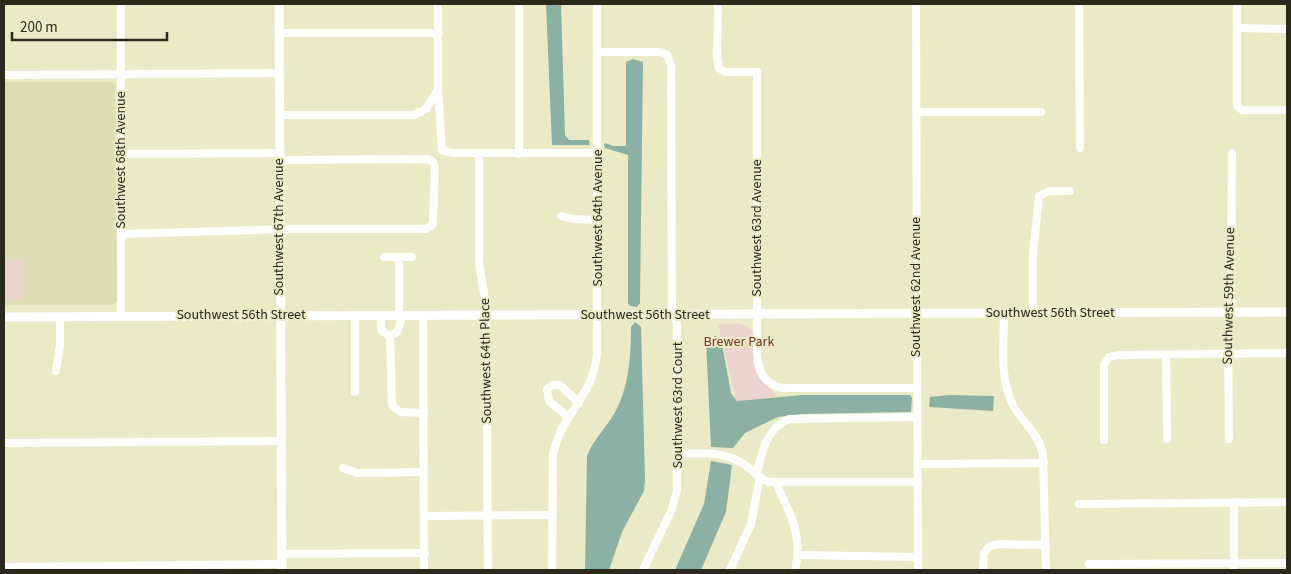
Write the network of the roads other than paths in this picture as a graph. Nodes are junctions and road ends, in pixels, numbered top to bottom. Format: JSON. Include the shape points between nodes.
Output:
{"nodes":[{"id":1,"x":121,"y":4,"type":"edge"},
{"id":2,"x":279,"y":4,"type":"edge"},
{"id":3,"x":438,"y":4,"type":"edge"},
{"id":4,"x":519,"y":4,"type":"edge"},
{"id":5,"x":598,"y":4,"type":"edge"},
{"id":6,"x":718,"y":4,"type":"edge"},
{"id":7,"x":916,"y":4,"type":"edge"},
{"id":8,"x":1079,"y":4,"type":"edge"},
{"id":9,"x":1237,"y":4,"type":"edge"},
{"id":10,"x":1237,"y":28,"type":"junction"},
{"id":11,"x":1287,"y":29,"type":"edge"},
{"id":12,"x":279,"y":33,"type":"junction"},
{"id":13,"x":439,"y":33,"type":"junction"},
{"id":14,"x":598,"y":52,"type":"junction"},
{"id":15,"x":279,"y":73,"type":"junction"},
{"id":16,"x":121,"y":74,"type":"junction"},
{"id":17,"x":4,"y":75,"type":"edge"},
{"id":18,"x":438,"y":87,"type":"junction"},
{"id":19,"x":1287,"y":110,"type":"edge"},
{"id":20,"x":916,"y":112,"type":"junction"},
{"id":21,"x":1041,"y":112,"type":"dead end"},
{"id":22,"x":279,"y":115,"type":"junction"},
{"id":23,"x":1080,"y":148,"type":"dead end"},
{"id":24,"x":480,"y":153,"type":"junction"},
{"id":25,"x":598,"y":153,"type":"junction"},
{"id":26,"x":1232,"y":153,"type":"dead end"},
{"id":27,"x":121,"y":154,"type":"junction"},
{"id":28,"x":518,"y":154,"type":"junction"},
{"id":29,"x":279,"y":156,"type":"junction"},
{"id":30,"x":1070,"y":191,"type":"dead end"},
{"id":31,"x":562,"y":216,"type":"dead end"},
{"id":32,"x":598,"y":220,"type":"junction"},
{"id":33,"x":279,"y":230,"type":"junction"},
{"id":34,"x":121,"y":234,"type":"junction"},
{"id":35,"x":384,"y":257,"type":"dead end"},
{"id":36,"x":400,"y":257,"type":"junction"},
{"id":37,"x":412,"y":257,"type":"dead end"},
{"id":38,"x":1230,"y":312,"type":"junction"},
{"id":39,"x":1287,"y":312,"type":"edge"},
{"id":40,"x":916,"y":314,"type":"junction"},
{"id":41,"x":1004,"y":314,"type":"junction"},
{"id":42,"x":1033,"y":314,"type":"junction"},
{"id":43,"x":280,"y":315,"type":"junction"},
{"id":44,"x":355,"y":315,"type":"junction"},
{"id":45,"x":381,"y":315,"type":"junction"},
{"id":46,"x":401,"y":315,"type":"junction"},
{"id":47,"x":423,"y":315,"type":"junction"},
{"id":48,"x":486,"y":315,"type":"junction"},
{"id":49,"x":598,"y":315,"type":"junction"},
{"id":50,"x":674,"y":315,"type":"junction"},
{"id":51,"x":757,"y":315,"type":"junction"},
{"id":52,"x":121,"y":316,"type":"junction"},
{"id":53,"x":4,"y":317,"type":"edge"},
{"id":54,"x":60,"y":317,"type":"junction"},
{"id":55,"x":390,"y":336,"type":"junction"},
{"id":56,"x":1287,"y":353,"type":"edge"},
{"id":57,"x":1228,"y":354,"type":"junction"},
{"id":58,"x":1166,"y":355,"type":"junction"},
{"id":59,"x":56,"y":371,"type":"dead end"},
{"id":60,"x":917,"y":388,"type":"junction"},
{"id":61,"x":355,"y":392,"type":"dead end"},
{"id":62,"x":579,"y":403,"type":"junction"},
{"id":63,"x":424,"y":413,"type":"junction"},
{"id":64,"x":568,"y":417,"type":"junction"},
{"id":65,"x":917,"y":417,"type":"junction"},
{"id":66,"x":1167,"y":438,"type":"dead end"},
{"id":67,"x":1229,"y":439,"type":"dead end"},
{"id":68,"x":1104,"y":440,"type":"dead end"},
{"id":69,"x":280,"y":441,"type":"junction"},
{"id":70,"x":4,"y":443,"type":"edge"},
{"id":71,"x":679,"y":454,"type":"junction"},
{"id":72,"x":1044,"y":463,"type":"junction"},
{"id":73,"x":917,"y":464,"type":"junction"},
{"id":74,"x":343,"y":468,"type":"dead end"},
{"id":75,"x":424,"y":472,"type":"junction"},
{"id":76,"x":758,"y":475,"type":"junction"},
{"id":77,"x":775,"y":482,"type":"junction"},
{"id":78,"x":918,"y":482,"type":"junction"},
{"id":79,"x":1234,"y":502,"type":"junction"},
{"id":80,"x":1287,"y":502,"type":"edge"},
{"id":81,"x":1079,"y":504,"type":"dead end"},
{"id":82,"x":425,"y":516,"type":"junction"},
{"id":83,"x":488,"y":516,"type":"junction"},
{"id":84,"x":552,"y":516,"type":"junction"},
{"id":85,"x":1046,"y":545,"type":"junction"},
{"id":86,"x":425,"y":553,"type":"junction"},
{"id":87,"x":282,"y":554,"type":"junction"},
{"id":88,"x":798,"y":555,"type":"junction"},
{"id":89,"x":918,"y":557,"type":"junction"},
{"id":90,"x":1287,"y":563,"type":"edge"},
{"id":91,"x":1089,"y":564,"type":"dead end"},
{"id":92,"x":4,"y":566,"type":"edge"},
{"id":93,"x":282,"y":567,"type":"edge"},
{"id":94,"x":1234,"y":567,"type":"edge"},
{"id":95,"x":424,"y":570,"type":"edge"},
{"id":96,"x":488,"y":570,"type":"edge"},
{"id":97,"x":552,"y":570,"type":"edge"},
{"id":98,"x":642,"y":570,"type":"edge"},
{"id":99,"x":730,"y":570,"type":"edge"},
{"id":100,"x":795,"y":570,"type":"edge"},
{"id":101,"x":918,"y":570,"type":"edge"},
{"id":102,"x":983,"y":570,"type":"edge"},
{"id":103,"x":1046,"y":570,"type":"edge"}],
"edges":[{"from":1,"to":16,"type":"street","name":"Southwest 68th Avenue"},
{"from":2,"to":12,"type":"main road","name":"Southwest 67th Avenue"},
{"from":3,"to":13,"type":"street"},
{"from":4,"to":28,"type":"street"},
{"from":5,"to":14,"type":"street","name":"Southwest 64th Avenue"},
{"from":6,"to":51,"type":"street","name":"Southwest 63rd Avenue","via":[[716,57],[719,69],[757,72]]},
{"from":7,"to":20,"type":"street","name":"Southwest 62nd Avenue"},
{"from":8,"to":23,"type":"street"},
{"from":9,"to":10,"type":"street"},
{"from":10,"to":11,"type":"street"},
{"from":10,"to":19,"type":"street","via":[[1236,103],[1239,109]]},
{"from":12,"to":13,"type":"street"},
{"from":12,"to":15,"type":"main road","name":"Southwest 67th Avenue"},
{"from":13,"to":18,"type":"street"},
{"from":14,"to":25,"type":"street","name":"Southwest 64th Avenue"},
{"from":14,"to":50,"type":"street","name":"Southwest 63rd Court","via":[[653,51],[670,58]]},
{"from":15,"to":16,"type":"street"},
{"from":15,"to":22,"type":"main road","name":"Southwest 67th Avenue"},
{"from":16,"to":17,"type":"street"},
{"from":16,"to":27,"type":"street","name":"Southwest 68th Avenue"},
{"from":18,"to":22,"type":"street","via":[[426,109],[414,115]]},
{"from":18,"to":24,"type":"street","via":[[443,151]]},
{"from":20,"to":21,"type":"street"},
{"from":20,"to":40,"type":"street","name":"Southwest 62nd Avenue"},
{"from":22,"to":29,"type":"main road","name":"Southwest 67th Avenue"},
{"from":24,"to":28,"type":"street"},
{"from":24,"to":48,"type":"street","name":"Southwest 64th Place","via":[[479,263]]},
{"from":25,"to":28,"type":"street"},
{"from":25,"to":32,"type":"street","name":"Southwest 64th Avenue"},
{"from":26,"to":38,"type":"street","name":"Southwest 59th Avenue"},
{"from":27,"to":29,"type":"street"},
{"from":27,"to":34,"type":"street","name":"Southwest 68th Avenue"},
{"from":29,"to":33,"type":"main road","name":"Southwest 67th Avenue"},
{"from":29,"to":33,"type":"street","via":[[416,158],[432,161],[435,167],[432,227]]},
{"from":30,"to":42,"type":"street","via":[[1049,191],[1040,195],[1034,247]]},
{"from":31,"to":32,"type":"street"},
{"from":32,"to":49,"type":"street","name":"Southwest 64th Avenue"},
{"from":33,"to":34,"type":"street"},
{"from":33,"to":43,"type":"main road","name":"Southwest 67th Avenue"},
{"from":34,"to":52,"type":"street","name":"Southwest 68th Avenue"},
{"from":35,"to":36,"type":"street"},
{"from":36,"to":37,"type":"street"},
{"from":36,"to":46,"type":"street"},
{"from":38,"to":39,"type":"main road","name":"Southwest 56th Street"},
{"from":38,"to":42,"type":"main road","name":"Southwest 56th Street"},
{"from":38,"to":57,"type":"street","name":"Southwest 59th Avenue"},
{"from":40,"to":41,"type":"main road","name":"Southwest 56th Street"},
{"from":40,"to":51,"type":"main road","name":"Southwest 56th Street"},
{"from":40,"to":60,"type":"street","name":"Southwest 62nd Avenue"},
{"from":41,"to":42,"type":"main road","name":"Southwest 56th Street"},
{"from":41,"to":72,"type":"street","via":[[1007,391],[1015,410],[1038,440]]},
{"from":43,"to":44,"type":"main road","name":"Southwest 56th Street"},
{"from":43,"to":52,"type":"main road","name":"Southwest 56th Street"},
{"from":43,"to":69,"type":"main road","name":"Southwest 67th Avenue"},
{"from":44,"to":45,"type":"main road","name":"Southwest 56th Street"},
{"from":44,"to":61,"type":"street"},
{"from":45,"to":46,"type":"main road","name":"Southwest 56th Street"},
{"from":45,"to":55,"type":"street","via":[[381,330]]},
{"from":46,"to":47,"type":"main road","name":"Southwest 56th Street"},
{"from":46,"to":55,"type":"street","via":[[397,332]]},
{"from":47,"to":48,"type":"main road","name":"Southwest 56th Street"},
{"from":47,"to":63,"type":"street"},
{"from":48,"to":49,"type":"main road","name":"Southwest 56th Street"},
{"from":48,"to":83,"type":"street","name":"Southwest 64th Place"},
{"from":49,"to":50,"type":"main road","name":"Southwest 56th Street"},
{"from":49,"to":62,"type":"street","name":"Southwest 64th Avenue","via":[[596,366],[588,390]]},
{"from":50,"to":51,"type":"main road","name":"Southwest 56th Street"},
{"from":50,"to":71,"type":"street","name":"Southwest 63rd Court","via":[[677,324]]},
{"from":51,"to":60,"type":"street","name":"Southwest 63rd Avenue","via":[[758,361],[767,381],[783,388]]},
{"from":52,"to":54,"type":"main road","name":"Southwest 56th Street"},
{"from":53,"to":54,"type":"main road","name":"Southwest 56th Street"},
{"from":54,"to":59,"type":"street"},
{"from":55,"to":63,"type":"street","via":[[392,406],[400,412]]},
{"from":56,"to":57,"type":"street"},
{"from":57,"to":58,"type":"street"},
{"from":57,"to":67,"type":"street","name":"Southwest 59th Avenue"},
{"from":58,"to":66,"type":"street"},
{"from":58,"to":68,"type":"street","via":[[1117,355],[1107,359],[1104,365]]},
{"from":60,"to":65,"type":"street","name":"Southwest 62nd Avenue"},
{"from":62,"to":64,"type":"street","name":"Southwest 64th Avenue"},
{"from":62,"to":64,"type":"street","via":[[560,385],[547,389],[549,401]]},
{"from":63,"to":75,"type":"street"},
{"from":64,"to":84,"type":"street","name":"Southwest 64th Avenue","via":[[553,454]]},
{"from":65,"to":73,"type":"street","name":"Southwest 62nd Avenue"},
{"from":65,"to":76,"type":"street","via":[[789,419],[778,425],[766,441]]},
{"from":69,"to":70,"type":"street"},
{"from":69,"to":87,"type":"main road","name":"Southwest 67th Avenue"},
{"from":71,"to":76,"type":"street","via":[[724,455]]},
{"from":71,"to":98,"type":"street","name":"Southwest 63rd Court","via":[[674,502]]},
{"from":72,"to":73,"type":"street"},
{"from":72,"to":85,"type":"street"},
{"from":73,"to":78,"type":"street","name":"Southwest 62nd Avenue"},
{"from":74,"to":75,"type":"street","via":[[357,473]]},
{"from":75,"to":82,"type":"street"},
{"from":76,"to":77,"type":"street","via":[[765,481]]},
{"from":76,"to":99,"type":"street","via":[[751,524]]},
{"from":77,"to":78,"type":"street"},
{"from":77,"to":88,"type":"street","via":[[794,521]]},
{"from":78,"to":89,"type":"street","name":"Southwest 62nd Avenue"},
{"from":79,"to":80,"type":"street"},
{"from":79,"to":81,"type":"street"},
{"from":79,"to":94,"type":"street"},
{"from":82,"to":83,"type":"street"},
{"from":82,"to":86,"type":"street"},
{"from":83,"to":84,"type":"street"},
{"from":83,"to":96,"type":"street","name":"Southwest 64th Place"},
{"from":84,"to":97,"type":"street","name":"Southwest 64th Avenue"},
{"from":85,"to":102,"type":"street","via":[[998,544],[988,547]]},
{"from":85,"to":103,"type":"street"},
{"from":86,"to":87,"type":"street"},
{"from":86,"to":95,"type":"street"},
{"from":87,"to":93,"type":"main road","name":"Southwest 67th Avenue"},
{"from":88,"to":89,"type":"street"},
{"from":88,"to":100,"type":"street"},
{"from":89,"to":101,"type":"street","name":"Southwest 62nd Avenue"},
{"from":90,"to":94,"type":"street"},
{"from":91,"to":94,"type":"street"},
{"from":92,"to":93,"type":"street"}]}
